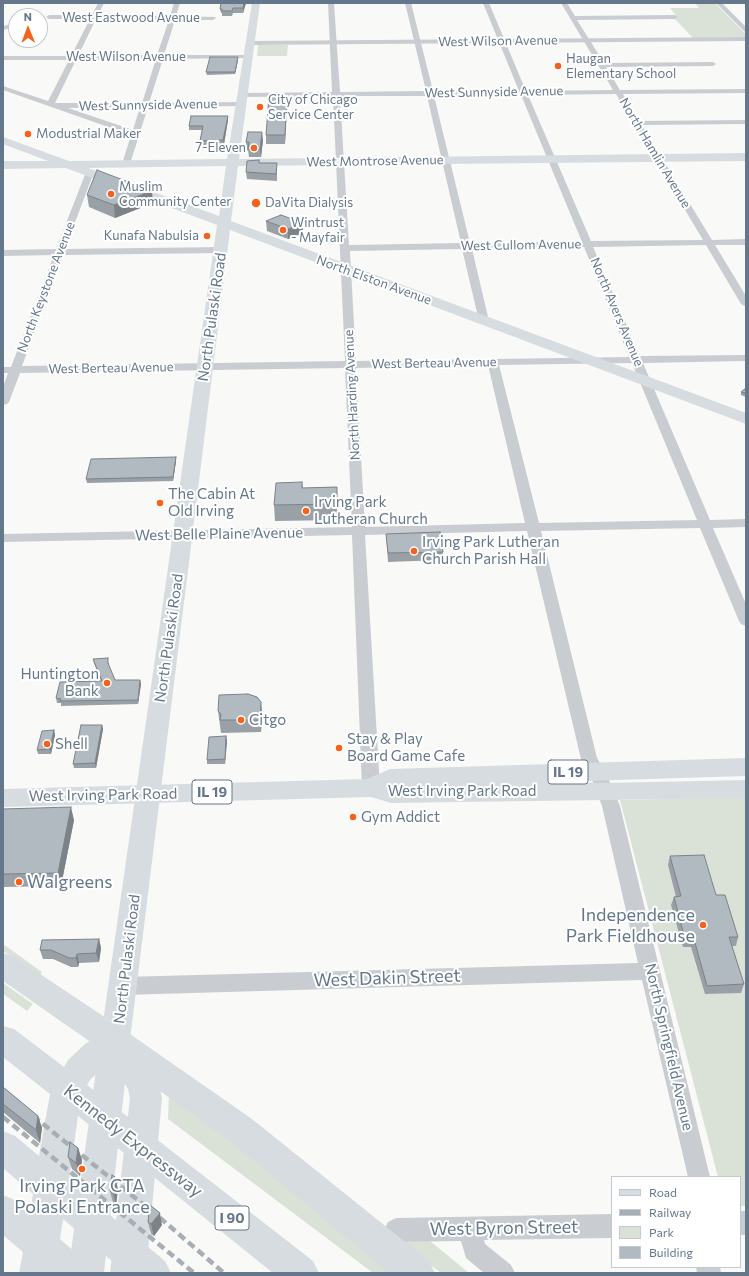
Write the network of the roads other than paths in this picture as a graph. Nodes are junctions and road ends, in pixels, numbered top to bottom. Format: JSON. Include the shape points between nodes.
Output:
{"nodes":[{"id":1,"x":177,"y":3,"type":"edge"},
{"id":2,"x":256,"y":3,"type":"edge"},
{"id":3,"x":331,"y":3,"type":"edge"},
{"id":4,"x":408,"y":3,"type":"edge"},
{"id":5,"x":486,"y":3,"type":"edge"},
{"id":6,"x":564,"y":3,"type":"edge"},
{"id":7,"x":719,"y":3,"type":"edge"},
{"id":8,"x":100,"y":4,"type":"edge"},
{"id":9,"x":91,"y":8,"type":"dead end"},
{"id":10,"x":77,"y":11,"type":"dead end"},
{"id":11,"x":49,"y":17,"type":"joint"},
{"id":12,"x":675,"y":17,"type":"dead end"},
{"id":13,"x":94,"y":18,"type":"junction"},
{"id":14,"x":173,"y":18,"type":"junction"},
{"id":15,"x":213,"y":18,"type":"dead end"},
{"id":16,"x":573,"y":18,"type":"junction"},
{"id":17,"x":746,"y":31,"type":"edge"},
{"id":18,"x":746,"y":39,"type":"edge"},
{"id":19,"x":587,"y":40,"type":"junction"},
{"id":20,"x":502,"y":41,"type":"junction"},
{"id":21,"x":334,"y":42,"type":"junction"},
{"id":22,"x":418,"y":42,"type":"junction"},
{"id":23,"x":250,"y":43,"type":"junction"},
{"id":24,"x":160,"y":57,"type":"junction"},
{"id":25,"x":248,"y":57,"type":"junction"},
{"id":26,"x":3,"y":58,"type":"edge"},
{"id":27,"x":74,"y":58,"type":"junction"},
{"id":28,"x":713,"y":64,"type":"dead end"},
{"id":29,"x":601,"y":65,"type":"junction"},
{"id":30,"x":3,"y":88,"type":"edge"},
{"id":31,"x":746,"y":91,"type":"edge"},
{"id":32,"x":524,"y":92,"type":"junction"},
{"id":33,"x":618,"y":92,"type":"junction"},
{"id":34,"x":430,"y":93,"type":"junction"},
{"id":35,"x":337,"y":94,"type":"junction"},
{"id":36,"x":242,"y":99,"type":"junction"},
{"id":37,"x":52,"y":105,"type":"junction"},
{"id":38,"x":146,"y":105,"type":"junction"},
{"id":39,"x":746,"y":122,"type":"edge"},
{"id":40,"x":637,"y":123,"type":"junction"},
{"id":41,"x":136,"y":134,"type":"junction"},
{"id":42,"x":3,"y":140,"type":"edge"},
{"id":43,"x":746,"y":157,"type":"edge"},
{"id":44,"x":658,"y":158,"type":"junction"},
{"id":45,"x":552,"y":159,"type":"junction"},
{"id":46,"x":446,"y":160,"type":"junction"},
{"id":47,"x":340,"y":161,"type":"junction"},
{"id":48,"x":234,"y":163,"type":"junction"},
{"id":49,"x":69,"y":164,"type":"junction"},
{"id":50,"x":126,"y":164,"type":"junction"},
{"id":51,"x":3,"y":165,"type":"edge"},
{"id":52,"x":90,"y":172,"type":"junction"},
{"id":53,"x":225,"y":224,"type":"junction"},
{"id":54,"x":746,"y":242,"type":"edge"},
{"id":55,"x":709,"y":243,"type":"junction"},
{"id":56,"x":588,"y":244,"type":"junction"},
{"id":57,"x":466,"y":246,"type":"junction"},
{"id":58,"x":345,"y":248,"type":"junction"},
{"id":59,"x":221,"y":250,"type":"junction"},
{"id":60,"x":3,"y":252,"type":"edge"},
{"id":61,"x":60,"y":252,"type":"junction"},
{"id":62,"x":346,"y":269,"type":"junction"},
{"id":63,"x":746,"y":304,"type":"edge"},
{"id":64,"x":484,"y":321,"type":"junction"},
{"id":65,"x":746,"y":358,"type":"edge"},
{"id":66,"x":637,"y":359,"type":"junction"},
{"id":67,"x":587,"y":360,"type":"junction"},
{"id":68,"x":493,"y":362,"type":"junction"},
{"id":69,"x":350,"y":364,"type":"junction"},
{"id":70,"x":205,"y":366,"type":"junction"},
{"id":71,"x":3,"y":370,"type":"edge"},
{"id":72,"x":15,"y":370,"type":"junction"},
{"id":73,"x":647,"y":382,"type":"junction"},
{"id":74,"x":3,"y":402,"type":"edge"},
{"id":75,"x":746,"y":420,"type":"edge"},
{"id":76,"x":746,"y":523,"type":"edge"},
{"id":77,"x":706,"y":524,"type":"junction"},
{"id":78,"x":533,"y":528,"type":"junction"},
{"id":79,"x":359,"y":531,"type":"junction"},
{"id":80,"x":183,"y":535,"type":"junction"},
{"id":81,"x":3,"y":538,"type":"edge"},
{"id":82,"x":746,"y":621,"type":"edge"},
{"id":83,"x":746,"y":767,"type":"edge"},
{"id":84,"x":601,"y":781,"type":"junction"},
{"id":85,"x":371,"y":788,"type":"junction"},
{"id":86,"x":746,"y":789,"type":"edge"},
{"id":87,"x":148,"y":794,"type":"junction"},
{"id":88,"x":3,"y":798,"type":"edge"},
{"id":89,"x":3,"y":965,"type":"edge"},
{"id":90,"x":651,"y":971,"type":"junction"},
{"id":91,"x":123,"y":986,"type":"junction"},
{"id":92,"x":3,"y":1039,"type":"edge"},
{"id":93,"x":116,"y":1042,"type":"junction"},
{"id":94,"x":3,"y":1146,"type":"edge"},
{"id":95,"x":699,"y":1176,"type":"edge"},
{"id":96,"x":10,"y":1219,"type":"edge"},
{"id":97,"x":611,"y":1226,"type":"edge"},
{"id":98,"x":471,"y":1229,"type":"junction"},
{"id":99,"x":396,"y":1230,"type":"dead end"},
{"id":100,"x":37,"y":1273,"type":"edge"},
{"id":101,"x":73,"y":1273,"type":"edge"},
{"id":102,"x":86,"y":1273,"type":"edge"},
{"id":103,"x":128,"y":1273,"type":"edge"},
{"id":104,"x":153,"y":1273,"type":"edge"},
{"id":105,"x":301,"y":1273,"type":"edge"},
{"id":106,"x":417,"y":1273,"type":"edge"},
{"id":107,"x":503,"y":1273,"type":"edge"}],
"edges":[{"from":1,"to":14,"type":"street"},
{"from":2,"to":23,"type":"main road","name":"North Pulaski Road"},
{"from":3,"to":21,"type":"street","name":"North Harding Avenue"},
{"from":4,"to":22,"type":"street"},
{"from":5,"to":20,"type":"street","name":"North Avers Avenue"},
{"from":6,"to":16,"type":"street","name":"North Hamlin Avenue"},
{"from":7,"to":17,"type":"street"},
{"from":8,"to":9,"type":"street"},
{"from":8,"to":13,"type":"street"},
{"from":10,"to":11,"type":"street"},
{"from":11,"to":13,"type":"street","name":"West Eastwood Avenue"},
{"from":12,"to":16,"type":"street"},
{"from":13,"to":14,"type":"street","name":"West Eastwood Avenue"},
{"from":13,"to":27,"type":"street"},
{"from":14,"to":15,"type":"street","name":"West Eastwood Avenue"},
{"from":14,"to":24,"type":"street"},
{"from":16,"to":19,"type":"street","name":"North Hamlin Avenue"},
{"from":18,"to":19,"type":"street","name":"West Wilson Avenue"},
{"from":19,"to":20,"type":"street","name":"West Wilson Avenue"},
{"from":19,"to":29,"type":"street","name":"North Hamlin Avenue"},
{"from":20,"to":22,"type":"street","name":"West Wilson Avenue"},
{"from":20,"to":32,"type":"street","name":"North Avers Avenue"},
{"from":21,"to":22,"type":"street","name":"West Wilson Avenue"},
{"from":21,"to":23,"type":"street","name":"West Wilson Avenue"},
{"from":21,"to":35,"type":"street","name":"North Harding Avenue"},
{"from":22,"to":34,"type":"street"},
{"from":23,"to":25,"type":"main road","name":"North Pulaski Road"},
{"from":24,"to":25,"type":"street","name":"West Wilson Avenue"},
{"from":24,"to":27,"type":"street","name":"West Wilson Avenue"},
{"from":24,"to":38,"type":"street"},
{"from":25,"to":36,"type":"main road","name":"North Pulaski Road"},
{"from":26,"to":27,"type":"street","name":"West Wilson Avenue"},
{"from":27,"to":37,"type":"street"},
{"from":28,"to":29,"type":"street"},
{"from":29,"to":33,"type":"street","name":"North Hamlin Avenue"},
{"from":30,"to":37,"type":"street"},
{"from":31,"to":33,"type":"street","name":"West Sunnyside Avenue"},
{"from":32,"to":33,"type":"street","name":"West Sunnyside Avenue"},
{"from":32,"to":34,"type":"street","name":"West Sunnyside Avenue"},
{"from":32,"to":45,"type":"street","name":"North Avers Avenue"},
{"from":33,"to":40,"type":"street","name":"North Hamlin Avenue"},
{"from":34,"to":35,"type":"street","name":"West Sunnyside Avenue"},
{"from":34,"to":46,"type":"street"},
{"from":35,"to":36,"type":"street","name":"West Sunnyside Avenue"},
{"from":35,"to":47,"type":"street","name":"North Harding Avenue"},
{"from":36,"to":38,"type":"street","name":"West Sunnyside Avenue"},
{"from":36,"to":48,"type":"main road","name":"North Pulaski Road"},
{"from":37,"to":38,"type":"street","name":"West Sunnyside Avenue"},
{"from":37,"to":41,"type":"street"},
{"from":38,"to":41,"type":"street"},
{"from":39,"to":40,"type":"street"},
{"from":40,"to":44,"type":"street","name":"North Hamlin Avenue"},
{"from":41,"to":50,"type":"street"},
{"from":42,"to":49,"type":"main road","name":"North Elston Avenue"},
{"from":43,"to":44,"type":"main road","name":"West Montrose Avenue"},
{"from":44,"to":45,"type":"main road","name":"West Montrose Avenue"},
{"from":44,"to":55,"type":"street","name":"North Hamlin Avenue"},
{"from":45,"to":46,"type":"main road","name":"West Montrose Avenue"},
{"from":45,"to":56,"type":"street","name":"North Avers Avenue"},
{"from":46,"to":47,"type":"main road","name":"West Montrose Avenue"},
{"from":46,"to":57,"type":"street"},
{"from":47,"to":48,"type":"main road","name":"West Montrose Avenue"},
{"from":47,"to":58,"type":"street","name":"North Harding Avenue"},
{"from":48,"to":50,"type":"main road","name":"West Montrose Avenue"},
{"from":48,"to":53,"type":"main road","name":"North Pulaski Road"},
{"from":49,"to":50,"type":"main road","name":"West Montrose Avenue"},
{"from":49,"to":51,"type":"main road","name":"West Montrose Avenue"},
{"from":49,"to":52,"type":"main road","name":"North Elston Avenue"},
{"from":52,"to":53,"type":"main road","name":"North Elston Avenue"},
{"from":52,"to":61,"type":"street","name":"North Keystone Avenue"},
{"from":53,"to":59,"type":"main road","name":"North Pulaski Road"},
{"from":53,"to":62,"type":"main road","name":"North Elston Avenue"},
{"from":54,"to":55,"type":"street","name":"West Cullom Avenue"},
{"from":55,"to":56,"type":"street","name":"West Cullom Avenue"},
{"from":55,"to":63,"type":"street","name":"North Hamlin Avenue"},
{"from":56,"to":57,"type":"street","name":"West Cullom Avenue"},
{"from":56,"to":66,"type":"street","name":"North Avers Avenue"},
{"from":57,"to":58,"type":"street","name":"West Cullom Avenue"},
{"from":57,"to":64,"type":"street"},
{"from":58,"to":62,"type":"street","name":"North Harding Avenue"},
{"from":59,"to":61,"type":"street"},
{"from":59,"to":70,"type":"main road","name":"North Pulaski Road"},
{"from":60,"to":61,"type":"street"},
{"from":61,"to":72,"type":"street","name":"North Keystone Avenue"},
{"from":62,"to":64,"type":"main road","name":"North Elston Avenue"},
{"from":62,"to":69,"type":"street","name":"North Harding Avenue"},
{"from":64,"to":67,"type":"main road","name":"North Elston Avenue"},
{"from":65,"to":66,"type":"street","name":"West Berteau Avenue"},
{"from":66,"to":67,"type":"street","name":"West Berteau Avenue"},
{"from":66,"to":73,"type":"street","name":"North Avers Avenue"},
{"from":67,"to":68,"type":"street","name":"West Berteau Avenue"},
{"from":67,"to":73,"type":"main road","name":"North Elston Avenue"},
{"from":68,"to":69,"type":"street","name":"West Berteau Avenue"},
{"from":68,"to":78,"type":"street","name":"North Springfield Avenue"},
{"from":69,"to":70,"type":"street","name":"West Berteau Avenue"},
{"from":69,"to":79,"type":"street","name":"North Harding Avenue"},
{"from":70,"to":72,"type":"street","name":"West Berteau Avenue"},
{"from":70,"to":80,"type":"main road","name":"North Pulaski Road"},
{"from":71,"to":72,"type":"street","name":"West Berteau Avenue"},
{"from":72,"to":74,"type":"street","name":"North Keystone Avenue"},
{"from":73,"to":75,"type":"main road","name":"North Elston Avenue"},
{"from":73,"to":77,"type":"street","name":"North Avers Avenue"},
{"from":76,"to":77,"type":"street","name":"West Belle Plaine Avenue"},
{"from":77,"to":78,"type":"street","name":"West Belle Plaine Avenue"},
{"from":77,"to":82,"type":"street","name":"North Avers Avenue"},
{"from":78,"to":79,"type":"street","name":"West Belle Plaine Avenue"},
{"from":78,"to":84,"type":"street","name":"North Springfield Avenue","via":[[589,759]]},
{"from":79,"to":80,"type":"street","name":"West Belle Plaine Avenue"},
{"from":79,"to":85,"type":"street","name":"North Harding Avenue"},
{"from":80,"to":81,"type":"street","name":"West Belle Plaine Avenue"},
{"from":80,"to":87,"type":"main road","name":"North Pulaski Road"},
{"from":83,"to":84,"type":"main road","name":"West Irving Park Road","number":"IL 19"},
{"from":84,"to":85,"type":"main road","name":"West Irving Park Road","number":"IL 19","via":[[546,791],[391,794]]},
{"from":84,"to":86,"type":"main road","name":"West Irving Park Road","number":"IL 19"},
{"from":84,"to":90,"type":"street","name":"North Springfield Avenue","via":[[611,806]]},
{"from":85,"to":87,"type":"main road","name":"West Irving Park Road","number":"IL 19"},
{"from":87,"to":88,"type":"main road","name":"West Irving Park Road","number":"IL 19"},
{"from":87,"to":91,"type":"main road","name":"North Pulaski Road"},
{"from":89,"to":93,"type":"main road"},
{"from":90,"to":91,"type":"street","name":"West Dakin Street"},
{"from":90,"to":95,"type":"street","name":"North Springfield Avenue"},
{"from":91,"to":93,"type":"main road","name":"North Pulaski Road"},
{"from":92,"to":105,"type":"main road","name":"Kennedy Expressway","number":"I 90"},
{"from":93,"to":100,"type":"main road","via":[[96,1054],[79,1070],[66,1092]]},
{"from":93,"to":102,"type":"main road","name":"North Pulaski Road"},
{"from":93,"to":103,"type":"main road","via":[[143,1085],[146,1098]]},
{"from":93,"to":106,"type":"main road","via":[[241,1130]]},
{"from":94,"to":104,"type":"main road"},
{"from":96,"to":101,"type":"main road"},
{"from":97,"to":98,"type":"street","name":"West Byron Street"},
{"from":98,"to":99,"type":"street","name":"West Byron Street"},
{"from":98,"to":107,"type":"street","via":[[474,1250]]}]}
